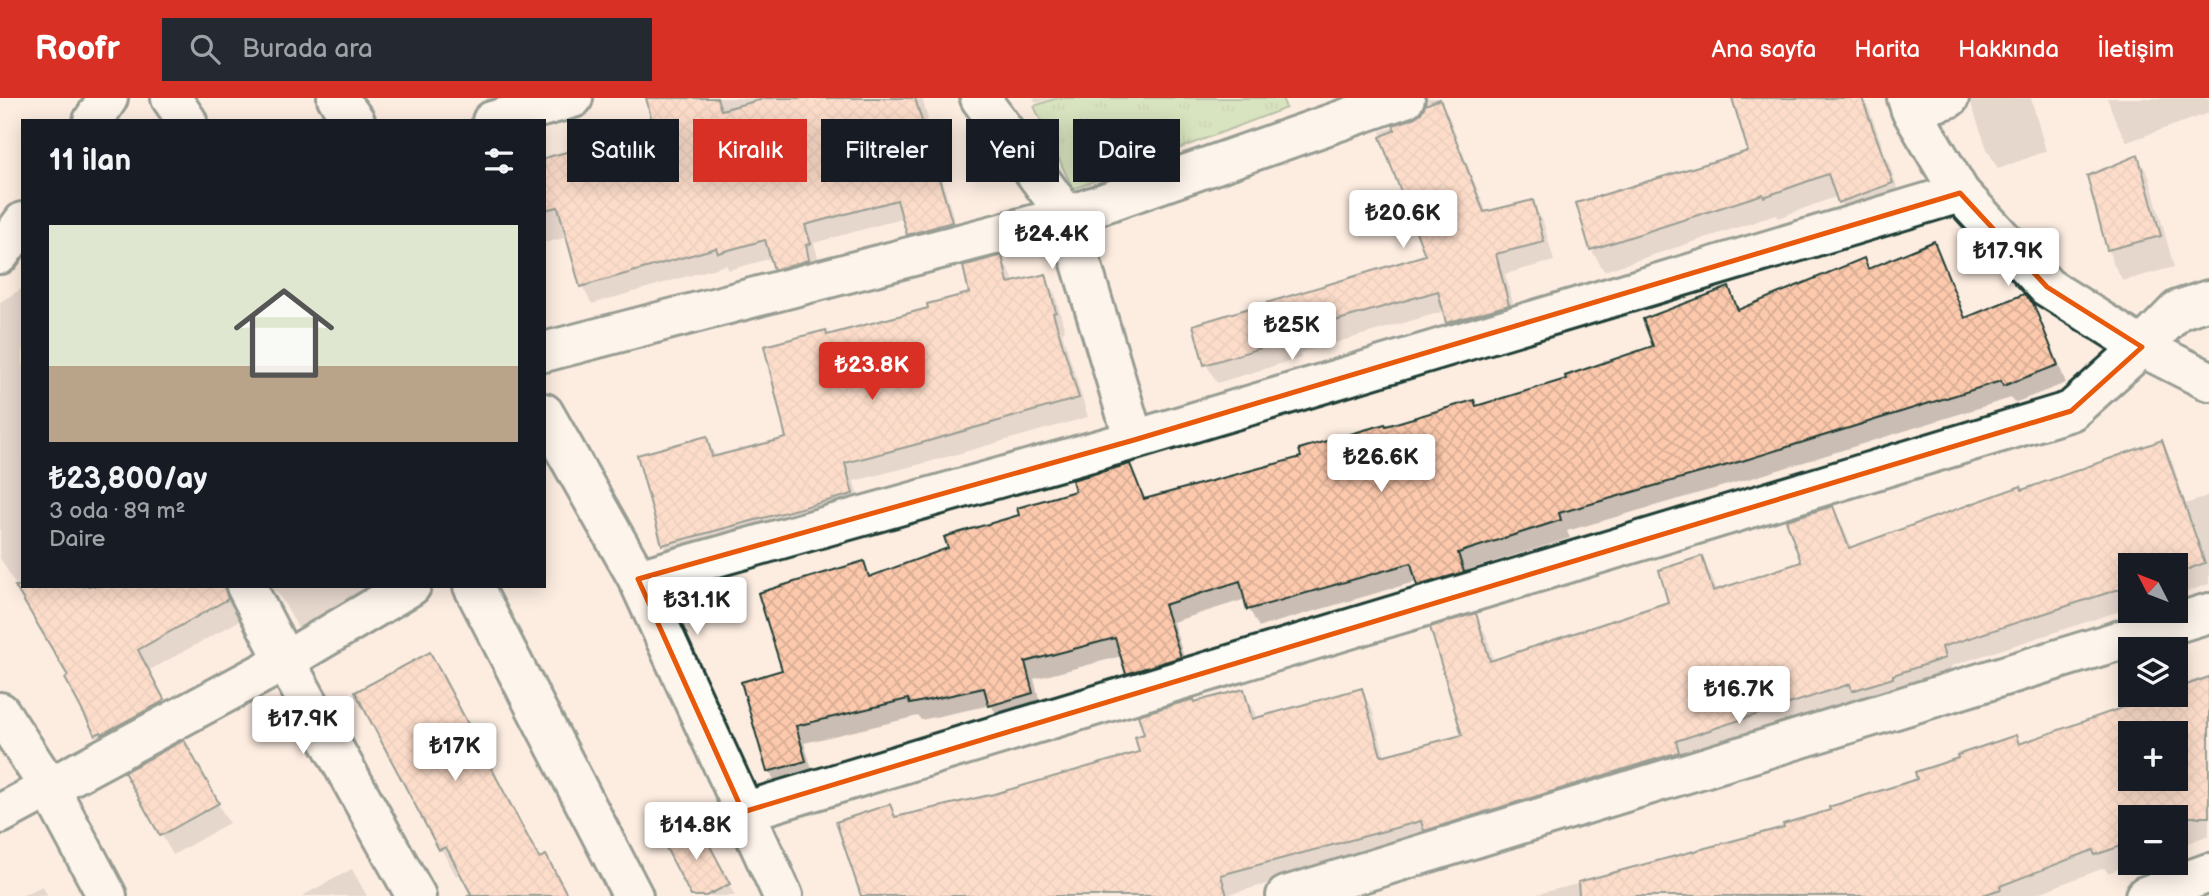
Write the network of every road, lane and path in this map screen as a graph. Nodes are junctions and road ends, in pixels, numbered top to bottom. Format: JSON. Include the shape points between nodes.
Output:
{"nodes":[{"id":1,"x":108,"y":98,"type":"edge"},
{"id":2,"x":171,"y":98,"type":"edge"},
{"id":3,"x":337,"y":98,"type":"edge"},
{"id":4,"x":573,"y":98,"type":"edge"},
{"id":5,"x":980,"y":98,"type":"edge"},
{"id":6,"x":1405,"y":98,"type":"edge"},
{"id":7,"x":1949,"y":98,"type":"edge"},
{"id":8,"x":1909,"y":104,"type":"edge"},
{"id":9,"x":1319,"y":112,"type":"edge"},
{"id":10,"x":94,"y":119,"type":"edge"},
{"id":11,"x":186,"y":119,"type":"edge"},
{"id":12,"x":353,"y":119,"type":"edge"},
{"id":13,"x":499,"y":119,"type":"edge"},
{"id":14,"x":1960,"y":194,"type":"junction"},
{"id":15,"x":1067,"y":216,"type":"junction"},
{"id":16,"x":21,"y":225,"type":"edge"},
{"id":17,"x":0,"y":254,"type":"edge"},
{"id":18,"x":2209,"y":300,"type":"edge"},
{"id":19,"x":2142,"y":347,"type":"junction"},
{"id":20,"x":546,"y":351,"type":"edge"},
{"id":21,"x":2209,"y":381,"type":"edge"},
{"id":22,"x":546,"y":417,"type":"edge"},
{"id":23,"x":1135,"y":440,"type":"junction"},
{"id":24,"x":638,"y":579,"type":"junction"},
{"id":25,"x":247,"y":588,"type":"edge"},
{"id":26,"x":408,"y":588,"type":"edge"},
{"id":27,"x":474,"y":588,"type":"edge"},
{"id":28,"x":2209,"y":613,"type":"edge"},
{"id":29,"x":285,"y":661,"type":"junction"},
{"id":30,"x":0,"y":712,"type":"edge"},
{"id":31,"x":49,"y":787,"type":"junction"},
{"id":32,"x":743,"y":812,"type":"junction"},
{"id":33,"x":0,"y":814,"type":"edge"},
{"id":34,"x":2209,"y":873,"type":"edge"},
{"id":35,"x":107,"y":896,"type":"edge"},
{"id":36,"x":416,"y":896,"type":"edge"},
{"id":37,"x":633,"y":896,"type":"edge"},
{"id":38,"x":783,"y":896,"type":"edge"},
{"id":39,"x":1286,"y":896,"type":"edge"},
{"id":40,"x":2145,"y":896,"type":"edge"}],
"edges":[{"from":1,"to":10,"type":"street"},
{"from":2,"to":11,"type":"street"},
{"from":3,"to":12,"type":"street"},
{"from":4,"to":13,"type":"street"},
{"from":5,"to":15,"type":"street"},
{"from":6,"to":9,"type":"street"},
{"from":7,"to":8,"type":"street"},
{"from":8,"to":14,"type":"street"},
{"from":9,"to":15,"type":"street"},
{"from":14,"to":19,"type":"street","via":[[2047,286]]},
{"from":14,"to":23,"type":"street"},
{"from":15,"to":20,"type":"street"},
{"from":15,"to":23,"type":"street"},
{"from":16,"to":17,"type":"street"},
{"from":18,"to":19,"type":"street","via":[[2178,310]]},
{"from":19,"to":21,"type":"street"},
{"from":19,"to":32,"type":"street","via":[[2071,411]]},
{"from":22,"to":24,"type":"street"},
{"from":23,"to":24,"type":"street"},
{"from":24,"to":32,"type":"street"},
{"from":25,"to":29,"type":"street"},
{"from":26,"to":29,"type":"street"},
{"from":27,"to":37,"type":"street"},
{"from":28,"to":39,"type":"street"},
{"from":29,"to":31,"type":"street"},
{"from":29,"to":36,"type":"street"},
{"from":30,"to":31,"type":"street"},
{"from":31,"to":33,"type":"street"},
{"from":31,"to":35,"type":"street"},
{"from":32,"to":38,"type":"street"},
{"from":34,"to":40,"type":"street"}]}
